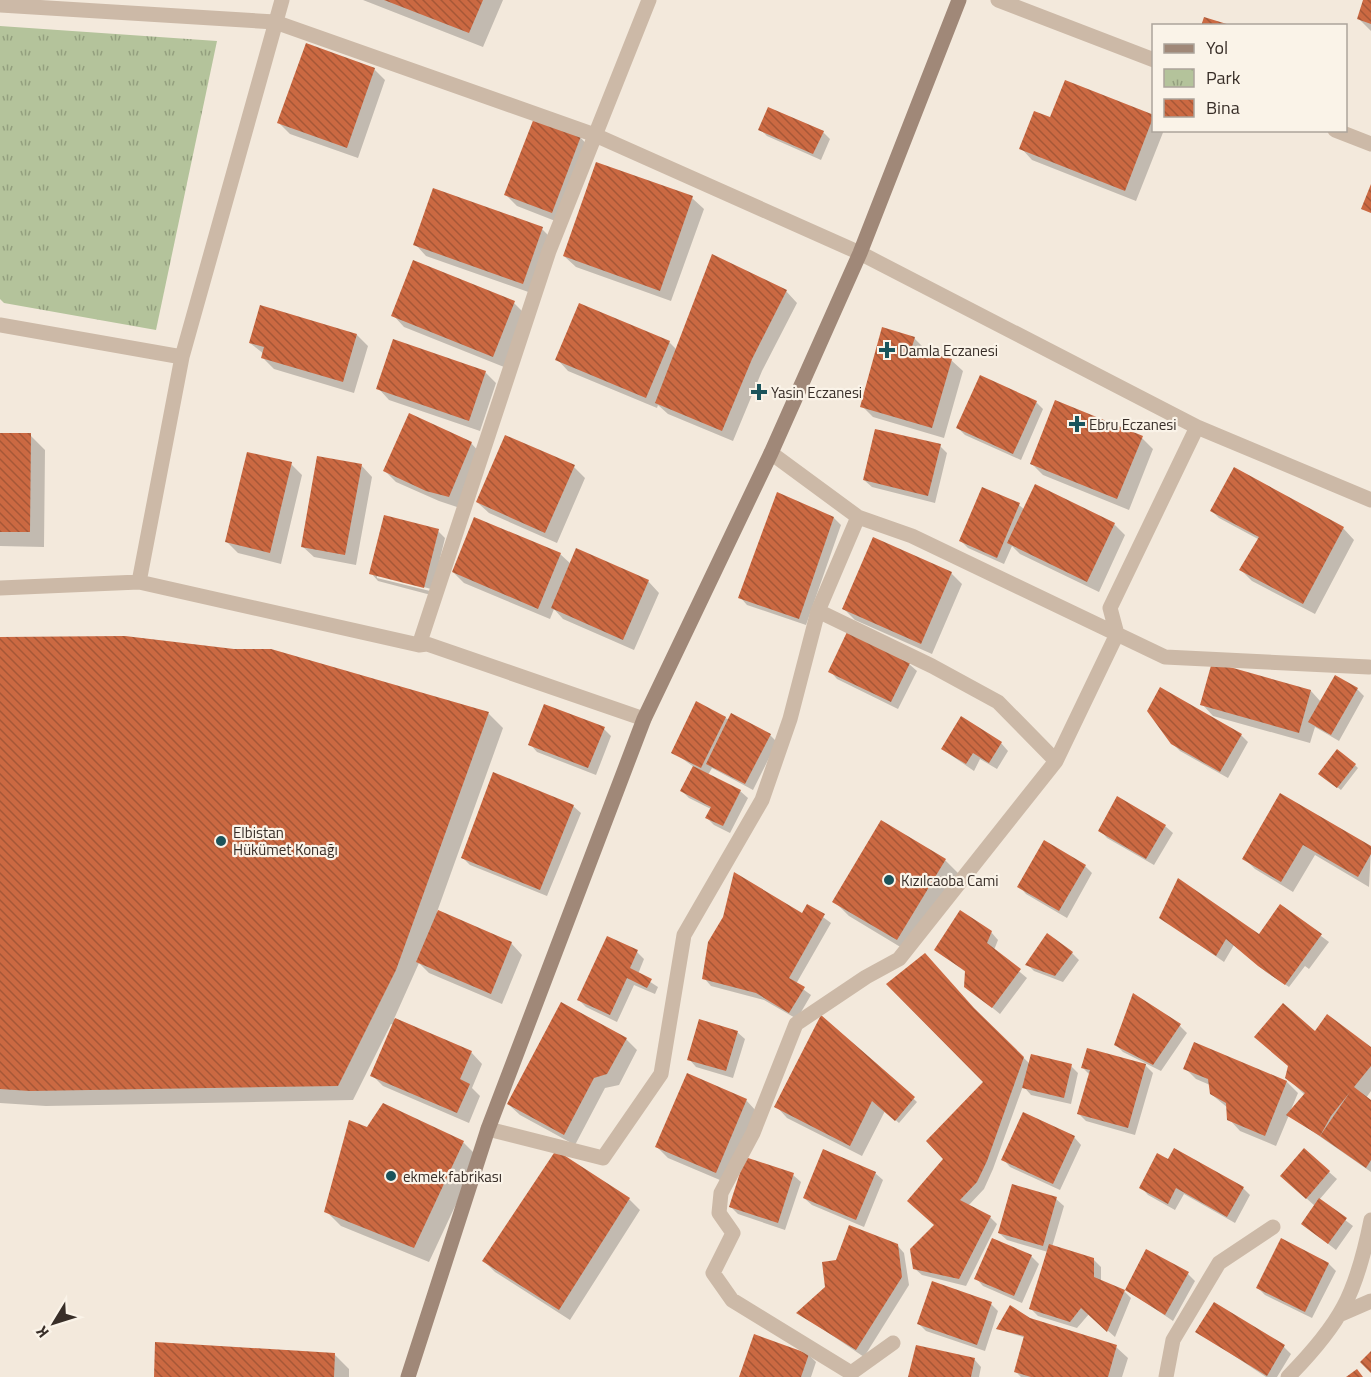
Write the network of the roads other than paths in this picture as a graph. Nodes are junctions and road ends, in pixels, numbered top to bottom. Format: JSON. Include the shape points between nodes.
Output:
{"nodes":[{"id":1,"x":282,"y":0,"type":"edge"},
{"id":2,"x":649,"y":0,"type":"edge"},
{"id":3,"x":959,"y":0,"type":"edge"},
{"id":4,"x":998,"y":0,"type":"edge"},
{"id":5,"x":0,"y":5,"type":"edge"},
{"id":6,"x":124,"y":6,"type":"edge"},
{"id":7,"x":275,"y":22,"type":"junction"},
{"id":8,"x":1152,"y":59,"type":"edge"},
{"id":9,"x":1340,"y":132,"type":"edge"},
{"id":10,"x":596,"y":135,"type":"junction"},
{"id":11,"x":1371,"y":144,"type":"edge"},
{"id":12,"x":860,"y":253,"type":"junction"},
{"id":13,"x":0,"y":325,"type":"edge"},
{"id":14,"x":182,"y":357,"type":"junction"},
{"id":15,"x":1197,"y":427,"type":"junction"},
{"id":16,"x":771,"y":453,"type":"junction"},
{"id":17,"x":1371,"y":500,"type":"edge"},
{"id":18,"x":858,"y":517,"type":"junction"},
{"id":19,"x":139,"y":582,"type":"junction"},
{"id":20,"x":0,"y":588,"type":"edge"},
{"id":21,"x":818,"y":611,"type":"junction"},
{"id":22,"x":1117,"y":634,"type":"junction"},
{"id":23,"x":419,"y":645,"type":"junction"},
{"id":24,"x":1370,"y":666,"type":"edge"},
{"id":25,"x":644,"y":719,"type":"junction"},
{"id":26,"x":1056,"y":760,"type":"junction"},
{"id":27,"x":488,"y":1129,"type":"junction"},
{"id":28,"x":1371,"y":1220,"type":"edge"},
{"id":29,"x":1273,"y":1227,"type":"dead end"},
{"id":30,"x":1371,"y":1301,"type":"edge"},
{"id":31,"x":1341,"y":1314,"type":"junction"},
{"id":32,"x":893,"y":1343,"type":"dead end"},
{"id":33,"x":851,"y":1375,"type":"edge"},
{"id":34,"x":408,"y":1377,"type":"edge"},
{"id":35,"x":1166,"y":1377,"type":"edge"},
{"id":36,"x":1288,"y":1377,"type":"edge"}],
"edges":[{"from":1,"to":7,"type":"street"},
{"from":2,"to":10,"type":"street"},
{"from":3,"to":12,"type":"main road"},
{"from":4,"to":8,"type":"street"},
{"from":5,"to":6,"type":"street"},
{"from":6,"to":7,"type":"street"},
{"from":7,"to":10,"type":"street"},
{"from":7,"to":14,"type":"street"},
{"from":9,"to":11,"type":"street"},
{"from":10,"to":12,"type":"street"},
{"from":10,"to":23,"type":"street","via":[[549,251]]},
{"from":12,"to":15,"type":"street"},
{"from":12,"to":16,"type":"main road"},
{"from":13,"to":14,"type":"street"},
{"from":14,"to":19,"type":"street"},
{"from":15,"to":17,"type":"street"},
{"from":15,"to":22,"type":"street","via":[[1110,608]]},
{"from":16,"to":18,"type":"street"},
{"from":16,"to":25,"type":"main road"},
{"from":18,"to":21,"type":"street"},
{"from":18,"to":22,"type":"street","via":[[912,536]]},
{"from":19,"to":20,"type":"street"},
{"from":19,"to":23,"type":"street"},
{"from":21,"to":26,"type":"street","via":[[998,702]]},
{"from":21,"to":27,"type":"street","via":[[790,719],[762,800],[684,935],[661,1074],[603,1158]]},
{"from":22,"to":24,"type":"street","via":[[1165,657]]},
{"from":22,"to":26,"type":"street"},
{"from":23,"to":25,"type":"street","via":[[427,644]]},
{"from":25,"to":27,"type":"main road"},
{"from":26,"to":33,"type":"street","via":[[899,959],[796,1024],[753,1133],[720,1193],[719,1213],[733,1233],[713,1273],[732,1300]]},
{"from":27,"to":34,"type":"main road"},
{"from":28,"to":31,"type":"street","via":[[1361,1269]]},
{"from":29,"to":35,"type":"street","via":[[1219,1263],[1173,1340]]},
{"from":30,"to":31,"type":"street"},
{"from":31,"to":36,"type":"street","via":[[1323,1342]]},
{"from":32,"to":33,"type":"street"}]}
